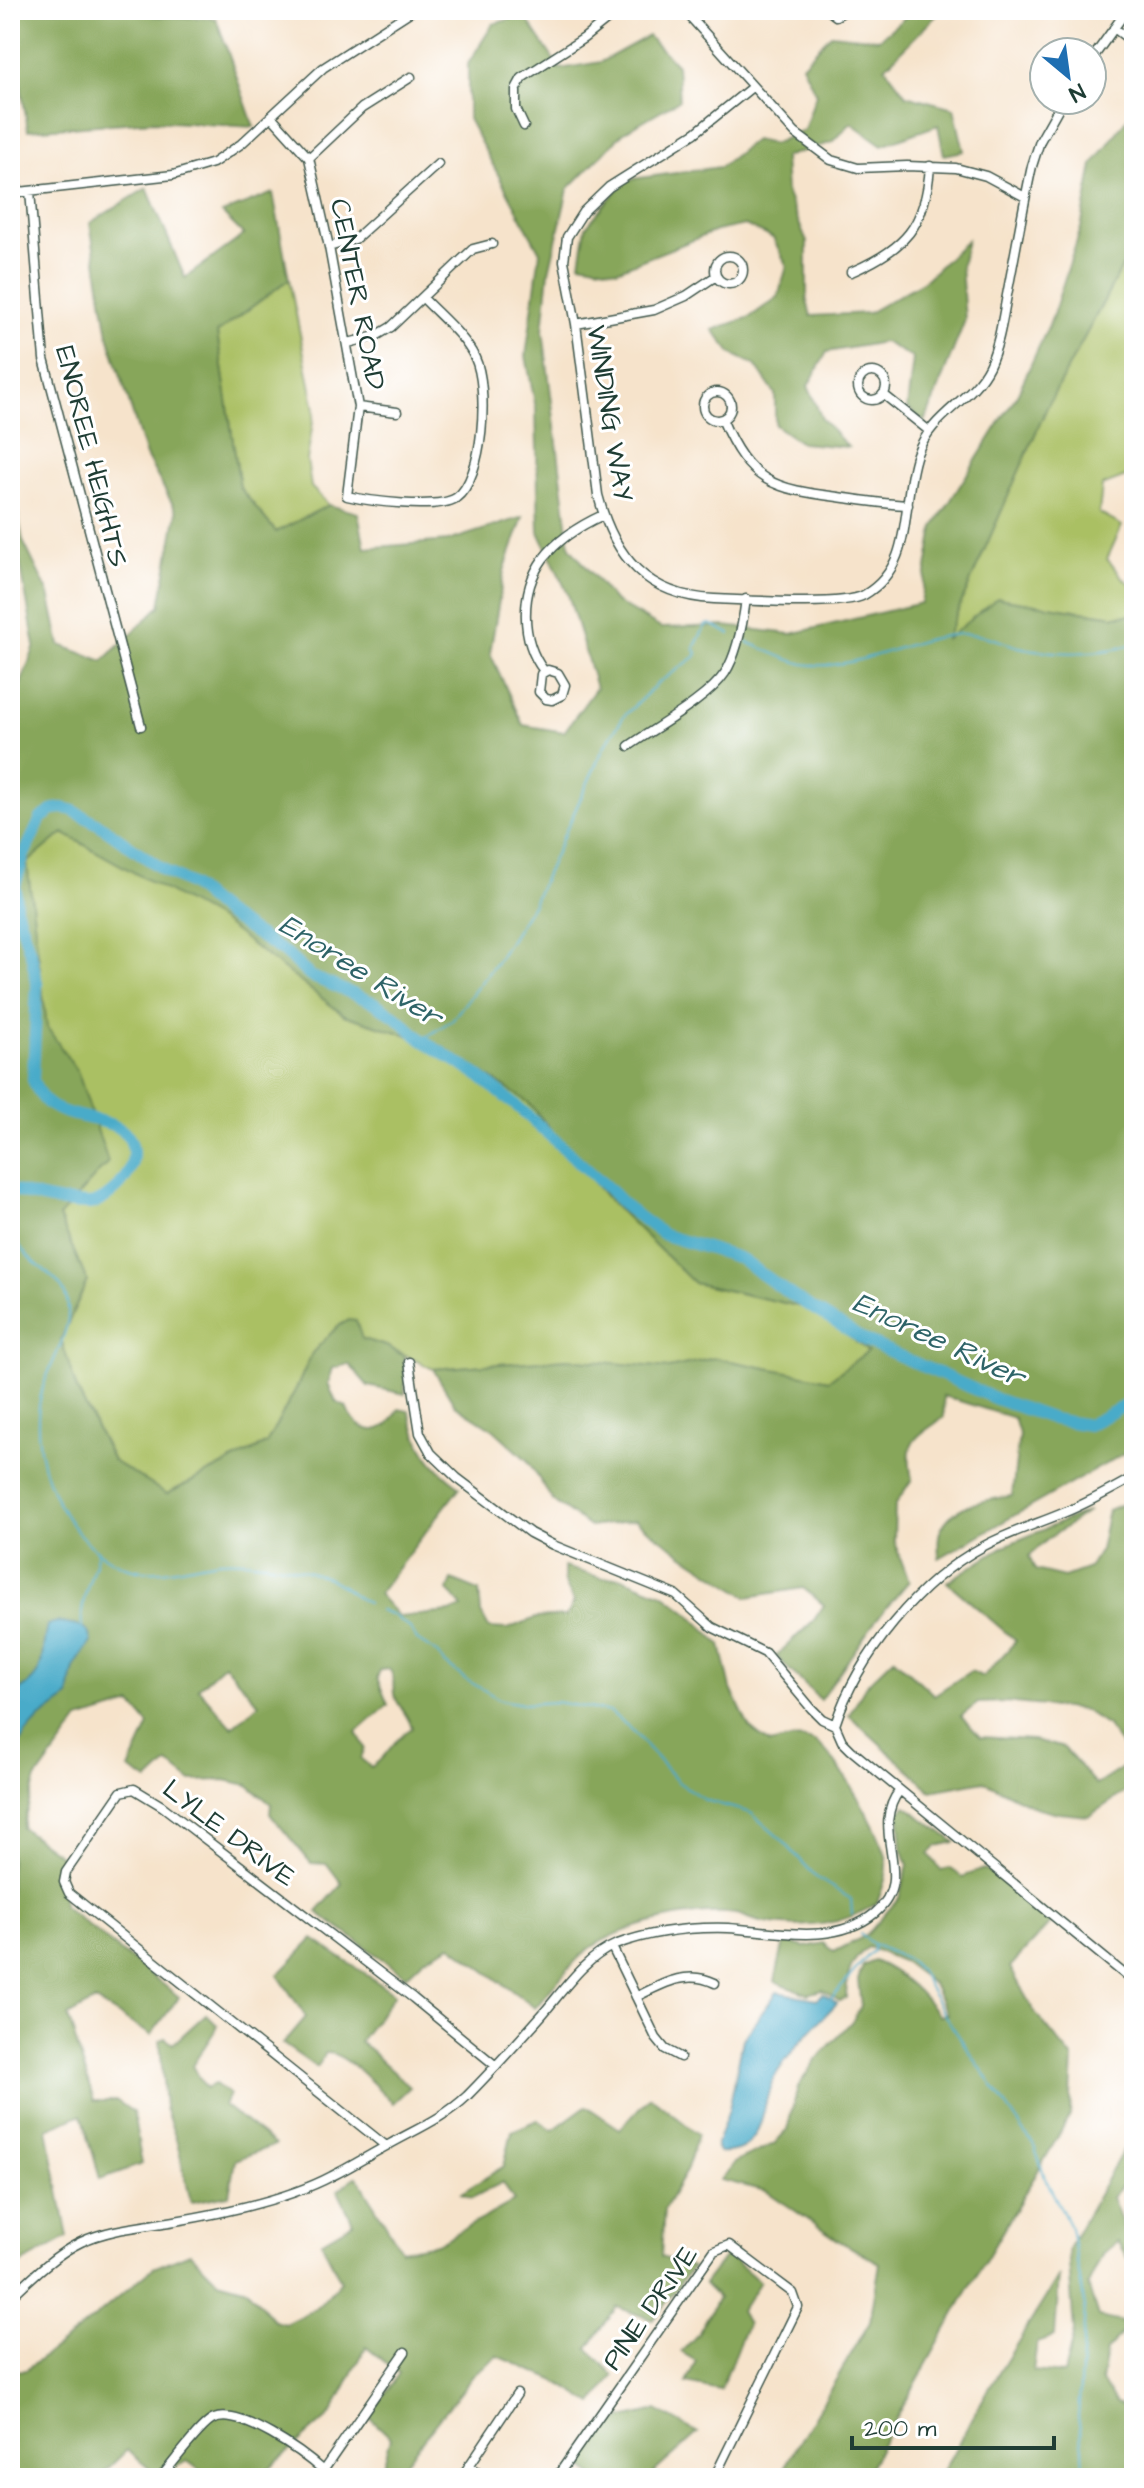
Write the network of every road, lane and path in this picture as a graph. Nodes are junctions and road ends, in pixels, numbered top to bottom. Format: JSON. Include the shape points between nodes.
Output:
{"nodes":[{"id":1,"x":413,"y":10,"type":"edge"},
{"id":2,"x":619,"y":10,"type":"edge"},
{"id":3,"x":684,"y":10,"type":"edge"},
{"id":4,"x":828,"y":10,"type":"edge"},
{"id":5,"x":847,"y":10,"type":"edge"},
{"id":6,"x":1127,"y":10,"type":"edge"},
{"id":7,"x":1114,"y":28,"type":"junction"},
{"id":8,"x":1108,"y":36,"type":"edge"},
{"id":9,"x":1134,"y":43,"type":"edge"},
{"id":10,"x":411,"y":77,"type":"dead end"},
{"id":11,"x":752,"y":87,"type":"junction"},
{"id":12,"x":271,"y":116,"type":"junction"},
{"id":13,"x":1054,"y":116,"type":"edge"},
{"id":14,"x":524,"y":126,"type":"dead end"},
{"id":15,"x":309,"y":158,"type":"junction"},
{"id":16,"x":438,"y":164,"type":"dead end"},
{"id":17,"x":930,"y":166,"type":"junction"},
{"id":18,"x":30,"y":191,"type":"junction"},
{"id":19,"x":10,"y":193,"type":"edge"},
{"id":20,"x":1025,"y":197,"type":"junction"},
{"id":21,"x":492,"y":244,"type":"dead end"},
{"id":22,"x":329,"y":247,"type":"junction"},
{"id":23,"x":851,"y":272,"type":"dead end"},
{"id":24,"x":716,"y":276,"type":"dead end"},
{"id":25,"x":423,"y":298,"type":"junction"},
{"id":26,"x":576,"y":324,"type":"junction"},
{"id":27,"x":348,"y":343,"type":"junction"},
{"id":28,"x":883,"y":394,"type":"dead end"},
{"id":29,"x":358,"y":407,"type":"junction"},
{"id":30,"x":397,"y":412,"type":"dead end"},
{"id":31,"x":722,"y":419,"type":"dead end"},
{"id":32,"x":928,"y":430,"type":"junction"},
{"id":33,"x":908,"y":505,"type":"junction"},
{"id":34,"x":603,"y":515,"type":"junction"},
{"id":35,"x":746,"y":599,"type":"junction"},
{"id":36,"x":544,"y":671,"type":"dead end"},
{"id":37,"x":141,"y":726,"type":"dead end"},
{"id":38,"x":629,"y":746,"type":"dead end"},
{"id":39,"x":409,"y":1362,"type":"dead end"},
{"id":40,"x":1134,"y":1477,"type":"edge"},
{"id":41,"x":835,"y":1725,"type":"junction"},
{"id":42,"x":900,"y":1790,"type":"junction"},
{"id":43,"x":612,"y":1947,"type":"junction"},
{"id":44,"x":1134,"y":1982,"type":"edge"},
{"id":45,"x":715,"y":1983,"type":"dead end"},
{"id":46,"x":636,"y":1997,"type":"junction"},
{"id":47,"x":680,"y":2057,"type":"dead end"},
{"id":48,"x":496,"y":2066,"type":"junction"},
{"id":49,"x":386,"y":2146,"type":"junction"},
{"id":50,"x":10,"y":2298,"type":"edge"},
{"id":51,"x":405,"y":2352,"type":"dead end"},
{"id":52,"x":517,"y":2394,"type":"dead end"},
{"id":53,"x":469,"y":2465,"type":"junction"},
{"id":54,"x":320,"y":2474,"type":"edge"},
{"id":55,"x":160,"y":2478,"type":"edge"},
{"id":56,"x":461,"y":2478,"type":"edge"},
{"id":57,"x":486,"y":2478,"type":"edge"},
{"id":58,"x":556,"y":2478,"type":"edge"},
{"id":59,"x":714,"y":2478,"type":"edge"}],
"edges":[{"from":1,"to":12,"type":"street","via":[[336,57]]},
{"from":2,"to":14,"type":"street","via":[[522,78],[516,109]]},
{"from":3,"to":11,"type":"street"},
{"from":4,"to":5,"type":"street","via":[[836,16]]},
{"from":6,"to":7,"type":"street"},
{"from":7,"to":8,"type":"street"},
{"from":7,"to":9,"type":"street"},
{"from":10,"to":15,"type":"street","via":[[362,108]]},
{"from":11,"to":17,"type":"street","via":[[795,133],[837,163],[863,168]]},
{"from":11,"to":26,"type":"street","name":"WINDING WAY","via":[[695,133],[609,187],[575,221],[564,256]]},
{"from":12,"to":15,"type":"street","name":"CENTER ROAD"},
{"from":12,"to":18,"type":"street","via":[[228,154],[198,169]]},
{"from":13,"to":20,"type":"street","name":"WINDING WAY","via":[[1040,141]]},
{"from":15,"to":22,"type":"street","name":"CENTER ROAD"},
{"from":16,"to":22,"type":"street","via":[[355,239]]},
{"from":17,"to":20,"type":"street","via":[[977,173]]},
{"from":17,"to":23,"type":"street","via":[[927,198],[913,227],[888,253]]},
{"from":18,"to":19,"type":"street"},
{"from":18,"to":37,"type":"street","name":"ENOREE HEIGHTS","via":[[44,359]]},
{"from":20,"to":32,"type":"street","name":"WINDING WAY","via":[[991,363],[977,384]]},
{"from":21,"to":25,"type":"street","via":[[473,249]]},
{"from":22,"to":27,"type":"street","name":"CENTER ROAD"},
{"from":24,"to":26,"type":"street","via":[[654,310]]},
{"from":25,"to":27,"type":"street","via":[[384,332]]},
{"from":25,"to":29,"type":"street","name":"CENTER ROAD","via":[[464,341],[478,367],[483,427],[464,488],[444,502],[391,503],[347,496]]},
{"from":26,"to":34,"type":"street","name":"WINDING WAY"},
{"from":27,"to":29,"type":"street","name":"CENTER ROAD"},
{"from":28,"to":32,"type":"street"},
{"from":29,"to":30,"type":"street"},
{"from":31,"to":33,"type":"street","via":[[746,462],[776,486]]},
{"from":32,"to":33,"type":"street","name":"WINDING WAY","via":[[914,464]]},
{"from":33,"to":35,"type":"street","name":"WINDING WAY","via":[[895,562],[863,596],[842,602]]},
{"from":34,"to":35,"type":"street","name":"WINDING WAY","via":[[626,557],[655,584],[691,597]]},
{"from":34,"to":36,"type":"street","via":[[558,544],[534,576],[526,625]]},
{"from":35,"to":38,"type":"street","via":[[732,658],[722,676]]},
{"from":39,"to":41,"type":"street","via":[[420,1433],[431,1453],[457,1478],[530,1533],[676,1595],[712,1627],[765,1653],[811,1708]]},
{"from":40,"to":41,"type":"street","via":[[983,1547],[936,1578],[874,1649]]},
{"from":41,"to":42,"type":"street","via":[[846,1746]]},
{"from":42,"to":43,"type":"street","via":[[890,1802],[887,1819],[893,1884],[884,1904],[868,1918],[821,1933],[702,1928]]},
{"from":42,"to":44,"type":"street"},
{"from":43,"to":46,"type":"street"},
{"from":43,"to":48,"type":"street","via":[[585,1965]]},
{"from":45,"to":46,"type":"street","via":[[682,1977]]},
{"from":46,"to":47,"type":"street","via":[[656,2038]]},
{"from":48,"to":49,"type":"street","via":[[449,2111]]},
{"from":48,"to":49,"type":"street","name":"LYLE DRIVE","via":[[162,1806],[134,1789],[121,1792],[66,1872],[69,1893]]},
{"from":49,"to":50,"type":"street","via":[[303,2189],[94,2237],[61,2254]]},
{"from":51,"to":54,"type":"street"},
{"from":52,"to":53,"type":"street"},
{"from":53,"to":56,"type":"street"},
{"from":53,"to":57,"type":"street"},
{"from":54,"to":55,"type":"street","via":[[300,2453],[257,2427],[219,2417],[208,2422]]},
{"from":58,"to":59,"type":"street","name":"PINE DRIVE","via":[[714,2251],[729,2245],[793,2293],[798,2307]]}]}
